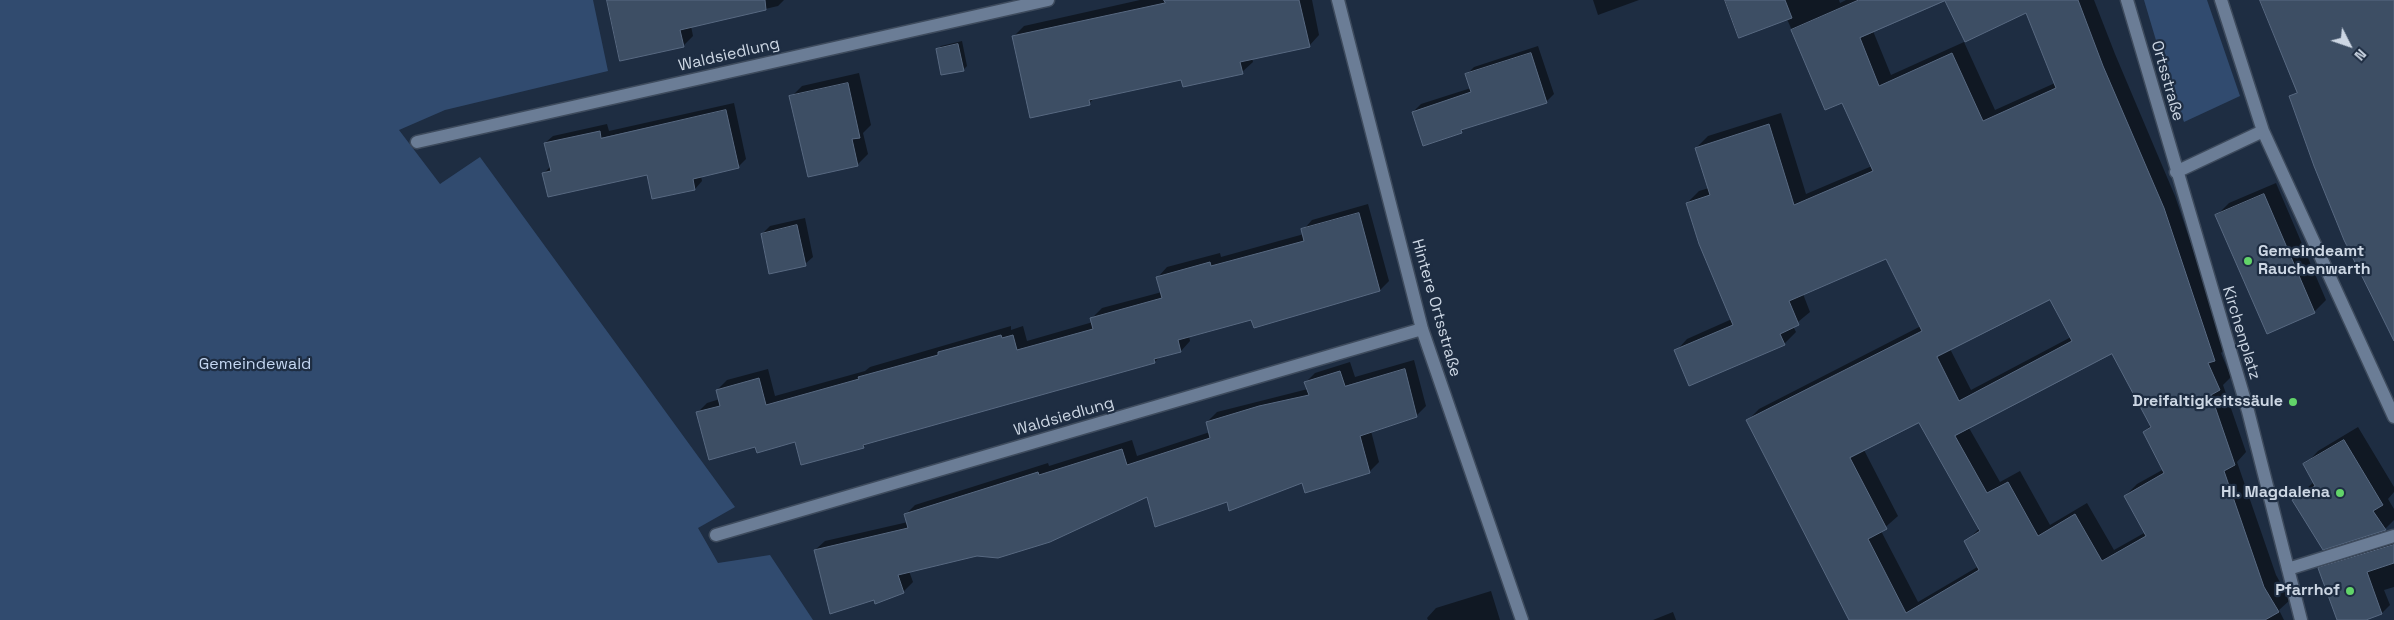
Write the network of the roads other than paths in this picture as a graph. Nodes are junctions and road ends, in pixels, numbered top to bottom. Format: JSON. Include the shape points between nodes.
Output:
{"nodes":[{"id":1,"x":1048,"y":0,"type":"edge"},
{"id":2,"x":1338,"y":0,"type":"edge"},
{"id":3,"x":2127,"y":0,"type":"edge"},
{"id":4,"x":2221,"y":0,"type":"edge"},
{"id":5,"x":2263,"y":131,"type":"junction"},
{"id":6,"x":417,"y":142,"type":"dead end"},
{"id":7,"x":2176,"y":172,"type":"junction"},
{"id":8,"x":1422,"y":329,"type":"junction"},
{"id":9,"x":2394,"y":416,"type":"edge"},
{"id":10,"x":716,"y":536,"type":"dead end"},
{"id":11,"x":2394,"y":536,"type":"edge"},
{"id":12,"x":2288,"y":569,"type":"junction"},
{"id":13,"x":1522,"y":620,"type":"edge"},
{"id":14,"x":2300,"y":620,"type":"edge"}],
"edges":[{"from":1,"to":6,"type":"street","name":"Waldsiedlung"},
{"from":2,"to":8,"type":"street","name":"Hintere Ortsstraße"},
{"from":3,"to":7,"type":"street","name":"Ortsstraße"},
{"from":4,"to":5,"type":"street"},
{"from":5,"to":7,"type":"street"},
{"from":5,"to":9,"type":"street"},
{"from":7,"to":12,"type":"street","name":"Kirchenplatz","via":[[2248,411]]},
{"from":8,"to":10,"type":"street","name":"Waldsiedlung"},
{"from":8,"to":13,"type":"street","name":"Hintere Ortsstraße"},
{"from":11,"to":12,"type":"street"},
{"from":12,"to":14,"type":"street","name":"Kirchenplatz"}]}
